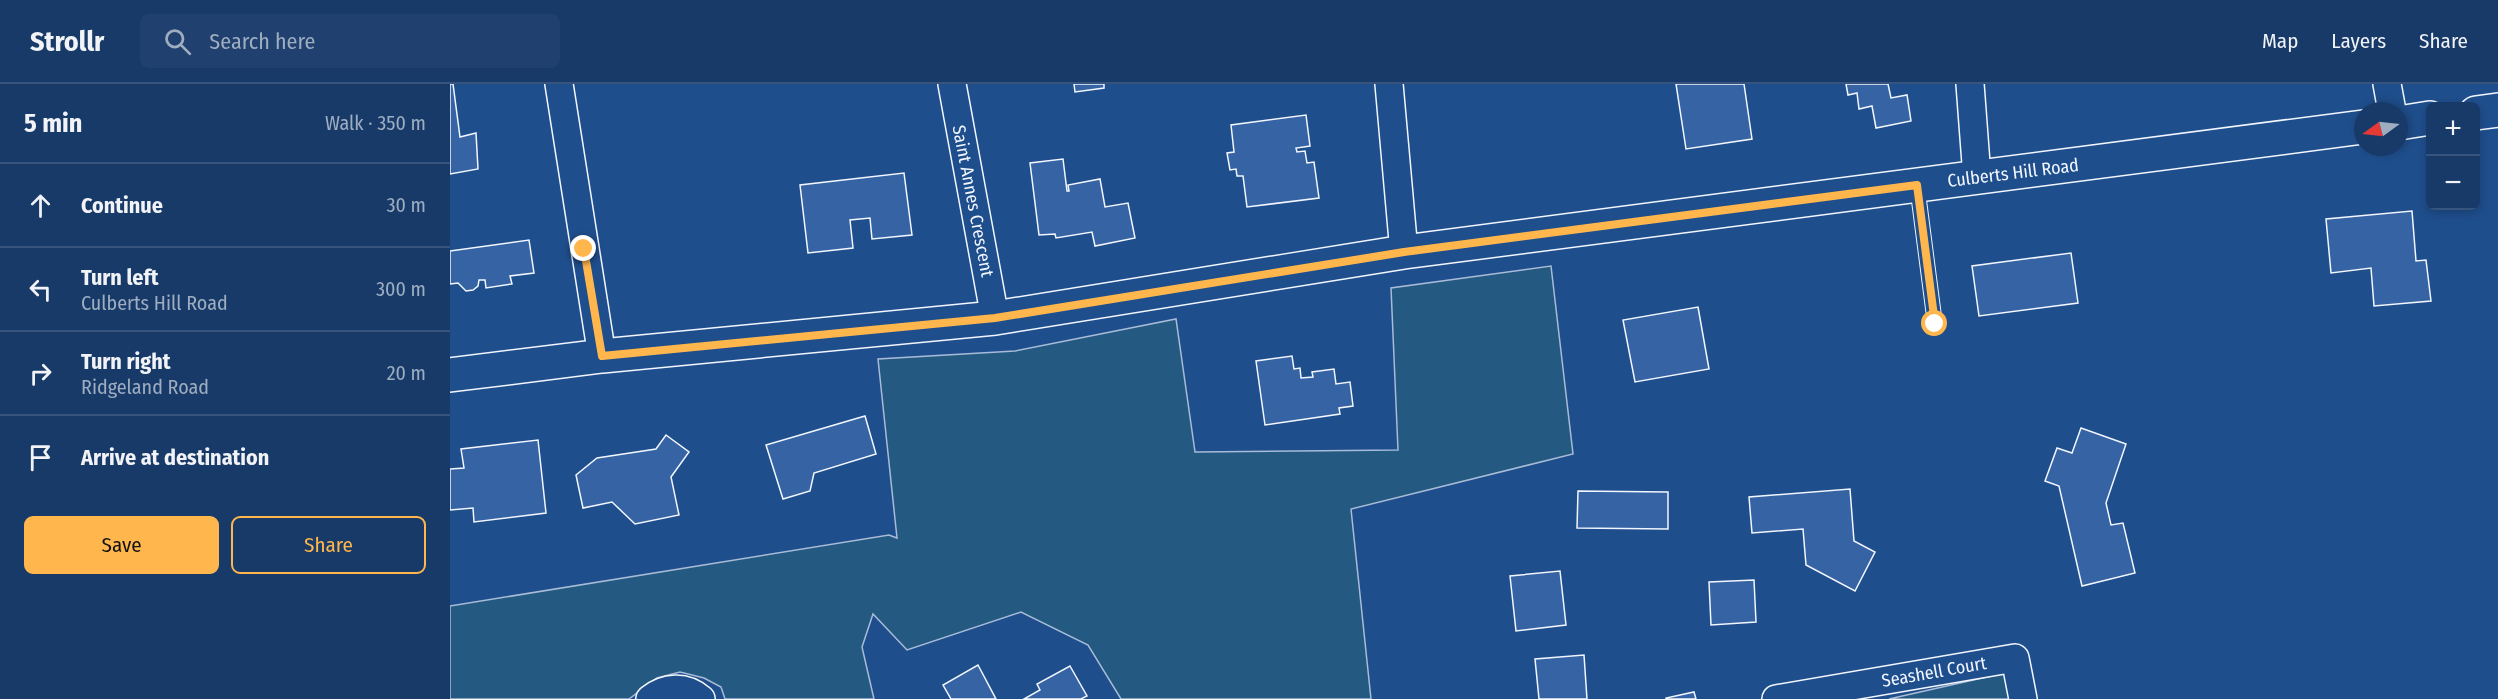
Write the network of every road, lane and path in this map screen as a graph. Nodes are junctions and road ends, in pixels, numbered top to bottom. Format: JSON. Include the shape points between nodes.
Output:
{"nodes":[{"id":1,"x":560,"y":84,"type":"edge"},
{"id":2,"x":952,"y":84,"type":"edge"},
{"id":3,"x":1389,"y":84,"type":"edge"},
{"id":4,"x":1970,"y":84,"type":"edge"},
{"id":5,"x":2387,"y":84,"type":"edge"},
{"id":6,"x":2390,"y":102,"type":"edge"},
{"id":7,"x":2498,"y":110,"type":"edge"},
{"id":8,"x":2480,"y":112,"type":"edge"},
{"id":9,"x":2426,"y":119,"type":"edge"},
{"id":10,"x":2408,"y":122,"type":"edge"},
{"id":11,"x":2354,"y":128,"type":"edge"},
{"id":12,"x":1977,"y":177,"type":"junction"},
{"id":13,"x":1917,"y":185,"type":"junction"},
{"id":14,"x":1404,"y":252,"type":"junction"},
{"id":15,"x":995,"y":318,"type":"junction"},
{"id":16,"x":1935,"y":324,"type":"dead end"},
{"id":17,"x":602,"y":356,"type":"junction"},
{"id":18,"x":450,"y":375,"type":"edge"},
{"id":19,"x":650,"y":699,"type":"edge"},
{"id":20,"x":701,"y":699,"type":"edge"},
{"id":21,"x":1776,"y":699,"type":"edge"},
{"id":22,"x":2023,"y":699,"type":"edge"}],
"edges":[{"from":1,"to":17,"type":"street"},
{"from":2,"to":15,"type":"street","name":"Saint Annes Crescent"},
{"from":3,"to":14,"type":"street"},
{"from":4,"to":12,"type":"street"},
{"from":5,"to":6,"type":"street"},
{"from":7,"to":8,"type":"street"},
{"from":9,"to":10,"type":"street"},
{"from":11,"to":12,"type":"street","name":"Culberts Hill Road"},
{"from":12,"to":13,"type":"street","name":"Culberts Hill Road"},
{"from":13,"to":14,"type":"street","name":"Culberts Hill Road"},
{"from":13,"to":16,"type":"lane"},
{"from":14,"to":15,"type":"street","name":"Culberts Hill Road"},
{"from":15,"to":17,"type":"street","name":"Culberts Hill Road"},
{"from":17,"to":18,"type":"street","name":"Culberts Hill Road"},
{"from":19,"to":20,"type":"street","via":[[676,688]]},
{"from":21,"to":22,"type":"street","name":"Seashell Court","via":[[2015,658]]}]}
